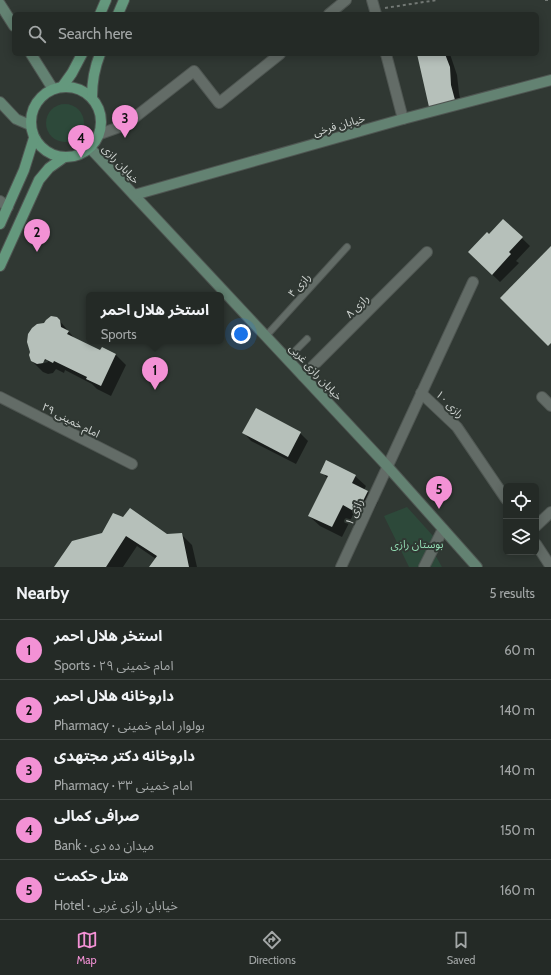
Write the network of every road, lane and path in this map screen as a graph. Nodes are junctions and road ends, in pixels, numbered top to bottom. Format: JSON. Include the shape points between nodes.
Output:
{"nodes":[{"id":1,"x":106,"y":0,"type":"edge"},
{"id":2,"x":124,"y":0,"type":"edge"},
{"id":3,"x":346,"y":0,"type":"edge"},
{"id":4,"x":437,"y":0,"type":"edge"},
{"id":5,"x":545,"y":0,"type":"edge"},
{"id":6,"x":551,"y":0,"type":"edge"},
{"id":7,"x":0,"y":4,"type":"edge"},
{"id":8,"x":374,"y":8,"type":"edge"},
{"id":9,"x":101,"y":12,"type":"edge"},
{"id":10,"x":119,"y":12,"type":"edge"},
{"id":11,"x":331,"y":12,"type":"edge"},
{"id":12,"x":12,"y":23,"type":"edge"},
{"id":13,"x":33,"y":56,"type":"edge"},
{"id":14,"x":81,"y":56,"type":"edge"},
{"id":15,"x":99,"y":56,"type":"edge"},
{"id":16,"x":278,"y":56,"type":"edge"},
{"id":17,"x":387,"y":56,"type":"edge"},
{"id":18,"x":551,"y":80,"type":"edge"},
{"id":19,"x":57,"y":88,"type":"junction"},
{"id":20,"x":92,"y":98,"type":"junction"},
{"id":21,"x":0,"y":102,"type":"edge"},
{"id":22,"x":403,"y":119,"type":"junction"},
{"id":23,"x":30,"y":125,"type":"junction"},
{"id":24,"x":100,"y":134,"type":"junction"},
{"id":25,"x":34,"y":138,"type":"junction"},
{"id":26,"x":90,"y":148,"type":"junction"},
{"id":27,"x":63,"y":158,"type":"junction"},
{"id":28,"x":134,"y":195,"type":"junction"},
{"id":29,"x":4,"y":204,"type":"edge"},
{"id":30,"x":0,"y":224,"type":"edge"},
{"id":31,"x":347,"y":247,"type":"dead end"},
{"id":32,"x":427,"y":252,"type":"dead end"},
{"id":33,"x":0,"y":266,"type":"edge"},
{"id":34,"x":473,"y":282,"type":"dead end"},
{"id":35,"x":266,"y":336,"type":"junction"},
{"id":36,"x":307,"y":339,"type":"dead end"},
{"id":37,"x":287,"y":359,"type":"junction"},
{"id":38,"x":303,"y":376,"type":"junction"},
{"id":39,"x":421,"y":393,"type":"junction"},
{"id":40,"x":0,"y":397,"type":"edge"},
{"id":41,"x":542,"y":397,"type":"dead end"},
{"id":42,"x":551,"y":406,"type":"edge"},
{"id":43,"x":132,"y":464,"type":"dead end"},
{"id":44,"x":388,"y":467,"type":"junction"},
{"id":45,"x":503,"y":495,"type":"edge"},
{"id":46,"x":551,"y":512,"type":"edge"},
{"id":47,"x":539,"y":523,"type":"edge"},
{"id":48,"x":443,"y":529,"type":"junction"},
{"id":49,"x":539,"y":549,"type":"edge"},
{"id":50,"x":342,"y":567,"type":"edge"},
{"id":51,"x":424,"y":567,"type":"edge"},
{"id":52,"x":477,"y":567,"type":"edge"},
{"id":53,"x":551,"y":567,"type":"edge"}],
"edges":[{"from":1,"to":9,"type":"main road"},
{"from":2,"to":10,"type":"main road"},
{"from":3,"to":11,"type":"street"},
{"from":4,"to":8,"type":"path"},
{"from":5,"to":6,"type":"path"},
{"from":7,"to":12,"type":"main road"},
{"from":13,"to":19,"type":"main road"},
{"from":14,"to":19,"type":"main road","via":[[72,73]]},
{"from":15,"to":20,"type":"main road","via":[[92,79]]},
{"from":16,"to":24,"type":"street","via":[[219,103],[194,71],[125,125]]},
{"from":17,"to":22,"type":"street"},
{"from":18,"to":22,"type":"main road","name":"خیابان فرخی"},
{"from":19,"to":20,"type":"main road","via":[[78,89]]},
{"from":19,"to":23,"type":"main road","via":[[36,103],[32,110]]},
{"from":20,"to":24,"type":"main road","via":[[99,108],[102,121]]},
{"from":21,"to":23,"type":"main road","via":[[16,119]]},
{"from":22,"to":28,"type":"main road","name":"خیابان فرخی"},
{"from":23,"to":25,"type":"main road"},
{"from":24,"to":26,"type":"main road"},
{"from":25,"to":27,"type":"main road","via":[[46,152]]},
{"from":25,"to":29,"type":"main road","via":[[24,170]]},
{"from":26,"to":27,"type":"main road","via":[[78,156]]},
{"from":26,"to":28,"type":"main road","name":"خیابان رازی"},
{"from":27,"to":33,"type":"main road","via":[[49,168],[39,180]]},
{"from":28,"to":35,"type":"main road","name":"خیابان رازی غربی"},
{"from":29,"to":30,"type":"main road"},
{"from":31,"to":35,"type":"lane","name":"رازی ۴"},
{"from":32,"to":38,"type":"street","name":"رازی ۸"},
{"from":34,"to":39,"type":"street"},
{"from":35,"to":37,"type":"main road","name":"خیابان رازی غربی"},
{"from":36,"to":37,"type":"lane"},
{"from":37,"to":38,"type":"main road","name":"خیابان رازی غربی"},
{"from":38,"to":44,"type":"main road","name":"خیابان رازی غربی"},
{"from":39,"to":44,"type":"street","name":"رازی ۱۰"},
{"from":39,"to":45,"type":"street","name":"رازی ۱۰","via":[[457,427]]},
{"from":40,"to":43,"type":"street","name":"امام خمینی ۲۹"},
{"from":41,"to":42,"type":"street"},
{"from":44,"to":48,"type":"main road","name":"خیابان رازی غربی"},
{"from":44,"to":50,"type":"street","name":"رازی ۱"},
{"from":46,"to":47,"type":"street"},
{"from":48,"to":51,"type":"street"},
{"from":48,"to":52,"type":"main road","name":"خیابان رازی غربی"},
{"from":49,"to":53,"type":"street"}]}
